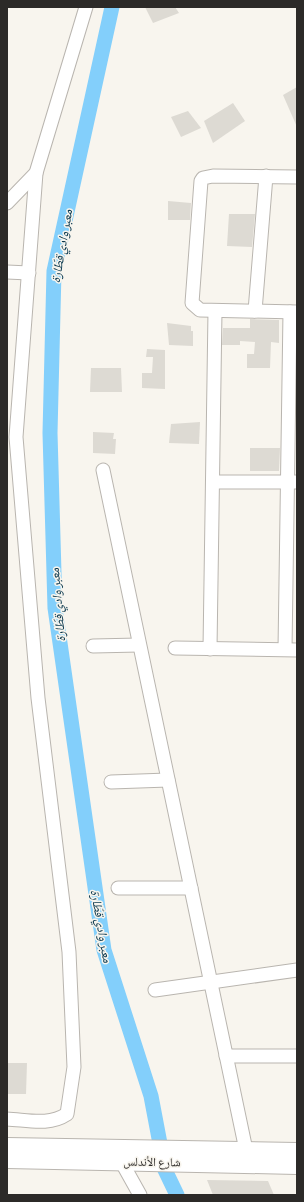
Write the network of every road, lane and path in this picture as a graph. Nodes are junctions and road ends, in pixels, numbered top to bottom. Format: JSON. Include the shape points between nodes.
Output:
{"nodes":[{"id":1,"x":86,"y":7,"type":"edge"},
{"id":2,"x":36,"y":173,"type":"junction"},
{"id":3,"x":266,"y":176,"type":"junction"},
{"id":4,"x":297,"y":176,"type":"edge"},
{"id":5,"x":7,"y":203,"type":"edge"},
{"id":6,"x":7,"y":272,"type":"edge"},
{"id":7,"x":29,"y":273,"type":"junction"},
{"id":8,"x":215,"y":311,"type":"junction"},
{"id":9,"x":255,"y":311,"type":"junction"},
{"id":10,"x":294,"y":312,"type":"edge"},
{"id":11,"x":102,"y":470,"type":"dead end"},
{"id":12,"x":213,"y":482,"type":"junction"},
{"id":13,"x":292,"y":482,"type":"edge"},
{"id":14,"x":139,"y":645,"type":"junction"},
{"id":15,"x":93,"y":646,"type":"dead end"},
{"id":16,"x":175,"y":648,"type":"dead end"},
{"id":17,"x":210,"y":649,"type":"junction"},
{"id":18,"x":291,"y":650,"type":"edge"},
{"id":19,"x":168,"y":780,"type":"junction"},
{"id":20,"x":110,"y":782,"type":"dead end"},
{"id":21,"x":118,"y":888,"type":"dead end"},
{"id":22,"x":191,"y":888,"type":"junction"},
{"id":23,"x":297,"y":970,"type":"edge"},
{"id":24,"x":210,"y":982,"type":"junction"},
{"id":25,"x":154,"y":990,"type":"dead end"},
{"id":26,"x":226,"y":1056,"type":"junction"},
{"id":27,"x":297,"y":1056,"type":"edge"},
{"id":28,"x":7,"y":1119,"type":"edge"},
{"id":29,"x":7,"y":1146,"type":"edge"},
{"id":30,"x":246,"y":1150,"type":"junction"},
{"id":31,"x":297,"y":1151,"type":"edge"},
{"id":32,"x":144,"y":1155,"type":"junction"},
{"id":33,"x":174,"y":1155,"type":"junction"},
{"id":34,"x":7,"y":1160,"type":"edge"},
{"id":35,"x":121,"y":1162,"type":"junction"},
{"id":36,"x":297,"y":1166,"type":"edge"},
{"id":37,"x":140,"y":1195,"type":"edge"}],
"edges":[{"from":1,"to":2,"type":"street"},
{"from":2,"to":5,"type":"street"},
{"from":2,"to":7,"type":"street"},
{"from":3,"to":4,"type":"street"},
{"from":3,"to":8,"type":"street","via":[[214,176],[203,178],[201,181],[192,303],[200,310]]},
{"from":3,"to":9,"type":"street"},
{"from":6,"to":7,"type":"street"},
{"from":7,"to":28,"type":"street","via":[[16,437],[38,698],[69,952],[74,1067],[67,1114],[58,1120],[47,1122]]},
{"from":8,"to":9,"type":"street"},
{"from":8,"to":12,"type":"street"},
{"from":9,"to":10,"type":"street"},
{"from":10,"to":13,"type":"street"},
{"from":11,"to":14,"type":"street"},
{"from":12,"to":13,"type":"street"},
{"from":12,"to":17,"type":"street"},
{"from":13,"to":18,"type":"street"},
{"from":14,"to":15,"type":"street"},
{"from":14,"to":19,"type":"street"},
{"from":16,"to":17,"type":"street"},
{"from":17,"to":18,"type":"street"},
{"from":19,"to":20,"type":"street"},
{"from":19,"to":22,"type":"street"},
{"from":21,"to":22,"type":"street"},
{"from":22,"to":24,"type":"street"},
{"from":23,"to":24,"type":"street"},
{"from":24,"to":25,"type":"street"},
{"from":24,"to":26,"type":"street"},
{"from":26,"to":27,"type":"street"},
{"from":26,"to":30,"type":"street"},
{"from":29,"to":32,"type":"main road","name":"شارع الأندلس"},
{"from":30,"to":31,"type":"main road","name":"شارع الأندلس"},
{"from":30,"to":33,"type":"main road","name":"شارع الأندلس"},
{"from":32,"to":33,"type":"main road","name":"شارع الأندلس"},
{"from":32,"to":35,"type":"main road","name":"شارع الأندلس"},
{"from":33,"to":36,"type":"main road","name":"شارع الأندلس"},
{"from":34,"to":35,"type":"main road","name":"شارع الأندلس"},
{"from":35,"to":37,"type":"street"}]}
